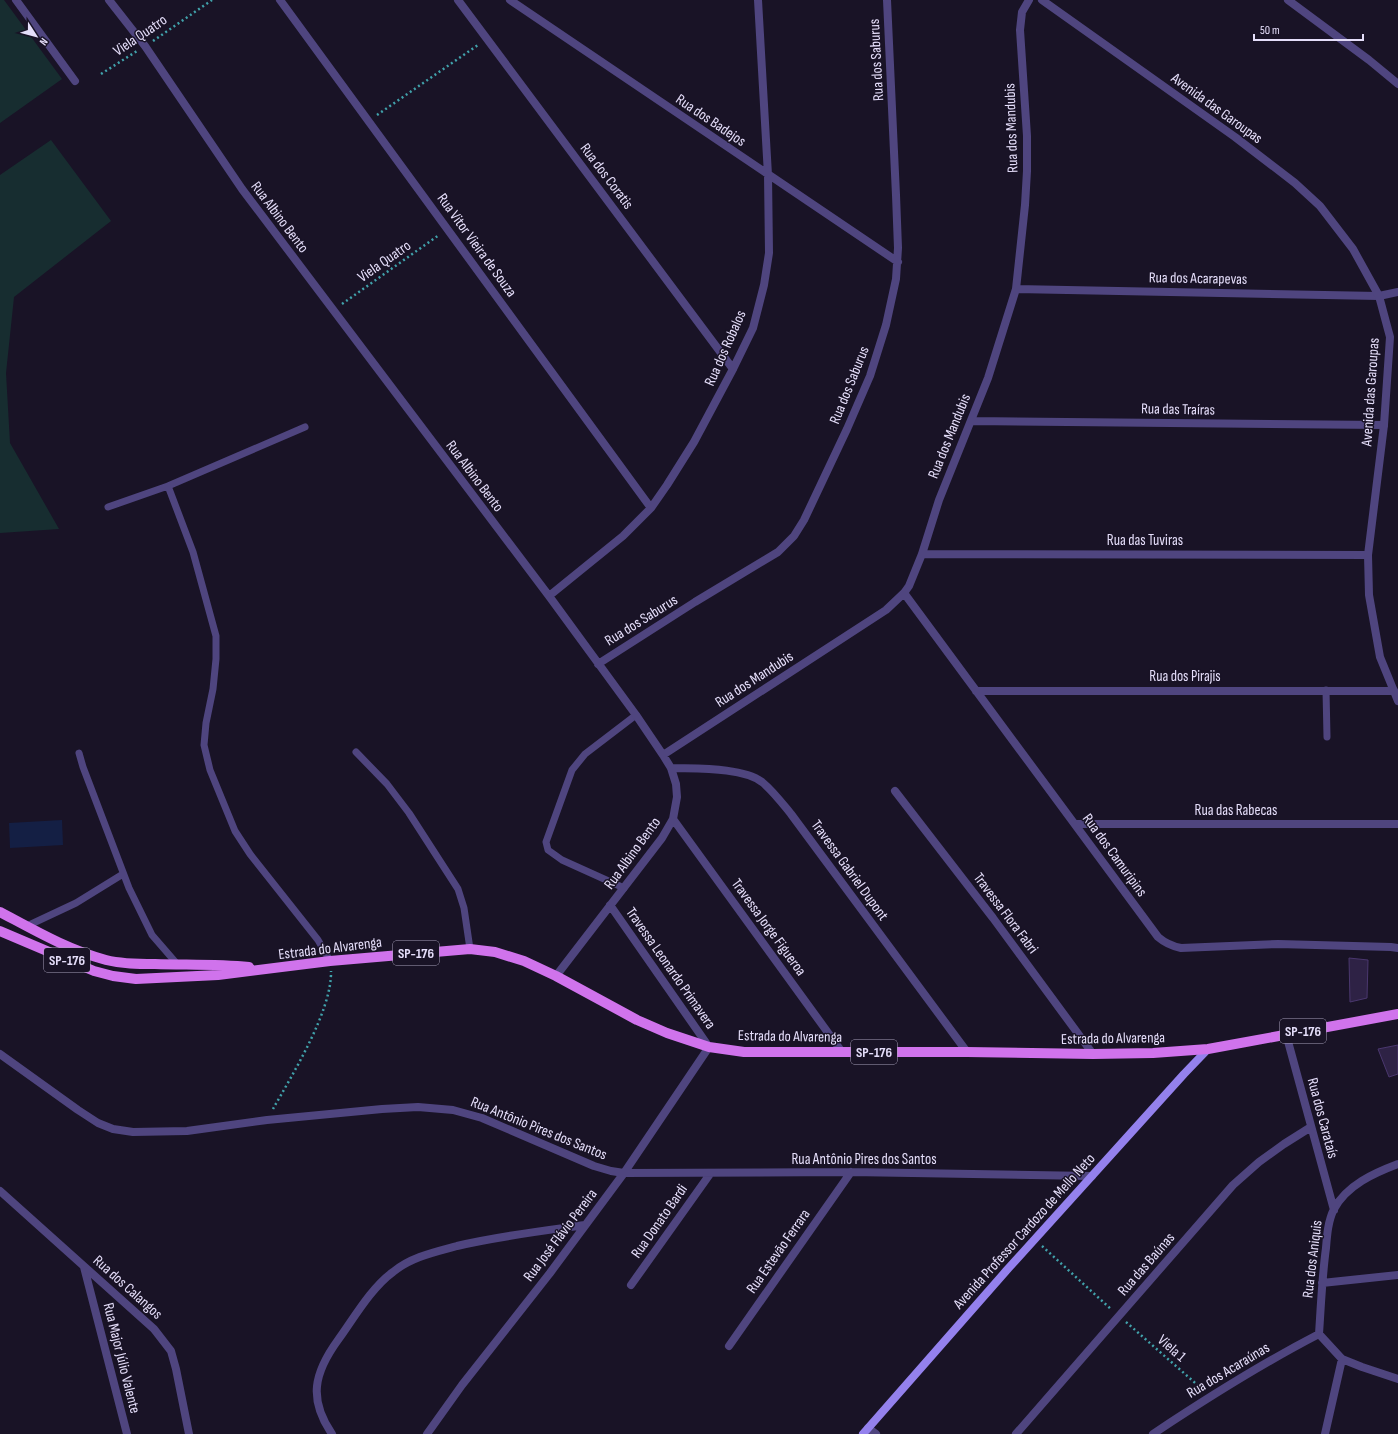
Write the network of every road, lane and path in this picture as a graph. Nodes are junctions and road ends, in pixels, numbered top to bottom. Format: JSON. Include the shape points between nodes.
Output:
{"nodes":[{"id":1,"x":16,"y":0,"type":"edge"},
{"id":2,"x":109,"y":0,"type":"edge"},
{"id":3,"x":212,"y":0,"type":"edge"},
{"id":4,"x":280,"y":0,"type":"edge"},
{"id":5,"x":458,"y":0,"type":"edge"},
{"id":6,"x":510,"y":0,"type":"edge"},
{"id":7,"x":758,"y":0,"type":"edge"},
{"id":8,"x":887,"y":0,"type":"edge"},
{"id":9,"x":1029,"y":0,"type":"edge"},
{"id":10,"x":1042,"y":0,"type":"edge"},
{"id":11,"x":1288,"y":0,"type":"edge"},
{"id":12,"x":487,"y":39,"type":"junction"},
{"id":13,"x":145,"y":46,"type":"junction"},
{"id":14,"x":101,"y":74,"type":"dead end"},
{"id":15,"x":74,"y":81,"type":"dead end"},
{"id":16,"x":1398,"y":84,"type":"edge"},
{"id":17,"x":368,"y":121,"type":"junction"},
{"id":18,"x":768,"y":175,"type":"junction"},
{"id":19,"x":448,"y":229,"type":"junction"},
{"id":20,"x":898,"y":262,"type":"junction"},
{"id":21,"x":1016,"y":289,"type":"junction"},
{"id":22,"x":1398,"y":292,"type":"edge"},
{"id":23,"x":1379,"y":296,"type":"junction"},
{"id":24,"x":333,"y":311,"type":"junction"},
{"id":25,"x":733,"y":369,"type":"junction"},
{"id":26,"x":971,"y":421,"type":"junction"},
{"id":27,"x":1384,"y":425,"type":"junction"},
{"id":28,"x":305,"y":427,"type":"dead end"},
{"id":29,"x":168,"y":486,"type":"junction"},
{"id":30,"x":108,"y":507,"type":"dead end"},
{"id":31,"x":651,"y":508,"type":"junction"},
{"id":32,"x":922,"y":554,"type":"junction"},
{"id":33,"x":1368,"y":555,"type":"junction"},
{"id":34,"x":904,"y":593,"type":"junction"},
{"id":35,"x":549,"y":596,"type":"junction"},
{"id":36,"x":598,"y":664,"type":"junction"},
{"id":37,"x":1326,"y":690,"type":"junction"},
{"id":38,"x":976,"y":691,"type":"junction"},
{"id":39,"x":1394,"y":691,"type":"junction"},
{"id":40,"x":1398,"y":701,"type":"edge"},
{"id":41,"x":636,"y":715,"type":"junction"},
{"id":42,"x":1327,"y":738,"type":"dead end"},
{"id":43,"x":356,"y":752,"type":"dead end"},
{"id":44,"x":79,"y":753,"type":"dead end"},
{"id":45,"x":663,"y":755,"type":"junction"},
{"id":46,"x":671,"y":768,"type":"junction"},
{"id":47,"x":895,"y":791,"type":"dead end"},
{"id":48,"x":674,"y":819,"type":"junction"},
{"id":49,"x":1075,"y":824,"type":"junction"},
{"id":50,"x":1398,"y":824,"type":"edge"},
{"id":51,"x":123,"y":874,"type":"junction"},
{"id":52,"x":624,"y":888,"type":"junction"},
{"id":53,"x":610,"y":905,"type":"junction"},
{"id":54,"x":0,"y":912,"type":"edge"},
{"id":55,"x":27,"y":926,"type":"junction"},
{"id":56,"x":0,"y":931,"type":"edge"},
{"id":57,"x":1398,"y":948,"type":"edge"},
{"id":58,"x":470,"y":949,"type":"junction"},
{"id":59,"x":330,"y":961,"type":"junction"},
{"id":60,"x":178,"y":965,"type":"junction"},
{"id":61,"x":271,"y":969,"type":"junction"},
{"id":62,"x":556,"y":976,"type":"junction"},
{"id":63,"x":1398,"y":1014,"type":"edge"},
{"id":64,"x":1286,"y":1034,"type":"junction"},
{"id":65,"x":709,"y":1047,"type":"junction"},
{"id":66,"x":1208,"y":1050,"type":"junction"},
{"id":67,"x":842,"y":1052,"type":"junction"},
{"id":68,"x":967,"y":1052,"type":"junction"},
{"id":69,"x":0,"y":1054,"type":"edge"},
{"id":70,"x":1093,"y":1054,"type":"junction"},
{"id":71,"x":267,"y":1120,"type":"junction"},
{"id":72,"x":1311,"y":1127,"type":"junction"},
{"id":73,"x":1398,"y":1164,"type":"edge"},
{"id":74,"x":851,"y":1172,"type":"junction"},
{"id":75,"x":624,"y":1173,"type":"junction"},
{"id":76,"x":710,"y":1174,"type":"junction"},
{"id":77,"x":1092,"y":1176,"type":"junction"},
{"id":78,"x":0,"y":1191,"type":"edge"},
{"id":79,"x":1334,"y":1210,"type":"junction"},
{"id":80,"x":585,"y":1225,"type":"junction"},
{"id":81,"x":1035,"y":1240,"type":"junction"},
{"id":82,"x":84,"y":1266,"type":"junction"},
{"id":83,"x":1398,"y":1275,"type":"edge"},
{"id":84,"x":1322,"y":1283,"type":"junction"},
{"id":85,"x":631,"y":1285,"type":"dead end"},
{"id":86,"x":1119,"y":1316,"type":"junction"},
{"id":87,"x":1319,"y":1334,"type":"junction"},
{"id":88,"x":729,"y":1346,"type":"dead end"},
{"id":89,"x":1342,"y":1359,"type":"junction"},
{"id":90,"x":1398,"y":1379,"type":"edge"},
{"id":91,"x":1210,"y":1396,"type":"junction"},
{"id":92,"x":866,"y":1431,"type":"edge"},
{"id":93,"x":127,"y":1434,"type":"edge"},
{"id":94,"x":189,"y":1434,"type":"edge"},
{"id":95,"x":332,"y":1434,"type":"edge"},
{"id":96,"x":427,"y":1434,"type":"edge"},
{"id":97,"x":876,"y":1434,"type":"edge"},
{"id":98,"x":1016,"y":1434,"type":"edge"},
{"id":99,"x":1153,"y":1434,"type":"edge"},
{"id":100,"x":1325,"y":1434,"type":"edge"}],
"edges":[{"from":1,"to":15,"type":"street"},
{"from":2,"to":13,"type":"street","name":"Rua Albino Bento"},
{"from":3,"to":13,"type":"path","name":"Viela Quatro"},
{"from":4,"to":17,"type":"street","name":"Rua Vitor Vieira de Souza"},
{"from":5,"to":12,"type":"street","name":"Rua dos Coratis"},
{"from":6,"to":18,"type":"street","name":"Rua dos Badejos"},
{"from":7,"to":18,"type":"street","name":"Rua dos Robalos"},
{"from":8,"to":20,"type":"street","name":"Rua dos Saburus"},
{"from":9,"to":21,"type":"street","name":"Rua dos Mandubis","via":[[1022,12],[1020,30],[1027,170]]},
{"from":10,"to":23,"type":"street","name":"Avenida das Garoupas","via":[[1235,137],[1295,183],[1320,206],[1353,249]]},
{"from":11,"to":16,"type":"street","via":[[1370,60]]},
{"from":12,"to":17,"type":"path"},
{"from":12,"to":25,"type":"street","name":"Rua dos Coratis"},
{"from":13,"to":14,"type":"path","name":"Viela Quatro"},
{"from":13,"to":24,"type":"street","name":"Rua Albino Bento","via":[[242,189]]},
{"from":17,"to":19,"type":"street","name":"Rua Vitor Vieira de Souza"},
{"from":18,"to":20,"type":"street","name":"Rua dos Badejos"},
{"from":18,"to":25,"type":"street","name":"Rua dos Robalos","via":[[769,253],[764,286],[753,328]]},
{"from":19,"to":24,"type":"path","name":"Viela Quatro"},
{"from":19,"to":31,"type":"street","name":"Rua Vitor Vieira de Souza"},
{"from":20,"to":36,"type":"street","name":"Rua dos Saburus","via":[[886,325],[870,376],[818,491],[794,536],[778,552]]},
{"from":21,"to":23,"type":"street","name":"Rua dos Acarapevas"},
{"from":21,"to":26,"type":"street","name":"Rua dos Mandubis","via":[[988,378]]},
{"from":22,"to":23,"type":"street","name":"Rua dos Acarapevas"},
{"from":23,"to":27,"type":"street","name":"Avenida das Garoupas","via":[[1390,337]]},
{"from":24,"to":35,"type":"street","name":"Rua Albino Bento"},
{"from":25,"to":31,"type":"street","name":"Rua dos Robalos","via":[[694,442]]},
{"from":26,"to":27,"type":"street","name":"Rua das Traíras"},
{"from":26,"to":32,"type":"street","name":"Rua dos Mandubis","via":[[938,500]]},
{"from":27,"to":33,"type":"street","name":"Avenida das Garoupas"},
{"from":28,"to":29,"type":"lane"},
{"from":29,"to":30,"type":"lane"},
{"from":29,"to":59,"type":"lane","via":[[192,552],[216,636],[215,674],[204,745],[210,770],[235,831],[318,940]]},
{"from":31,"to":35,"type":"street","name":"Rua dos Robalos","via":[[623,536]]},
{"from":32,"to":33,"type":"street","name":"Rua das Tuviras"},
{"from":32,"to":34,"type":"street","name":"Rua dos Mandubis"},
{"from":33,"to":39,"type":"street","name":"Avenida das Garoupas","via":[[1369,595],[1380,657]]},
{"from":34,"to":38,"type":"street","name":"Rua dos Camuripins"},
{"from":34,"to":45,"type":"street","name":"Rua dos Mandubis","via":[[886,610]]},
{"from":35,"to":36,"type":"street","name":"Rua Albino Bento"},
{"from":36,"to":41,"type":"street","name":"Rua Albino Bento"},
{"from":37,"to":38,"type":"street","name":"Rua dos Pirajis"},
{"from":37,"to":39,"type":"street","name":"Rua dos Pirajis"},
{"from":37,"to":42,"type":"lane"},
{"from":38,"to":49,"type":"street","name":"Rua dos Camuripins"},
{"from":39,"to":40,"type":"street","name":"Avenida das Garoupas"},
{"from":41,"to":45,"type":"street","name":"Rua Albino Bento"},
{"from":41,"to":52,"type":"lane","via":[[585,754],[572,770],[546,842],[548,850],[562,860]]},
{"from":43,"to":58,"type":"lane","via":[[396,795],[458,889],[464,908]]},
{"from":44,"to":51,"type":"lane"},
{"from":45,"to":46,"type":"street","name":"Rua Albino Bento"},
{"from":46,"to":48,"type":"street","name":"Rua Albino Bento","via":[[677,797]]},
{"from":46,"to":68,"type":"street","name":"Travessa Gabriel Dupont","via":[[749,775],[772,790]]},
{"from":47,"to":70,"type":"street","name":"Travessa Flora Fabri"},
{"from":48,"to":52,"type":"street","name":"Rua Albino Bento"},
{"from":48,"to":67,"type":"street","name":"Travessa Jorge Figueroa"},
{"from":49,"to":50,"type":"street","name":"Rua das Rabecas"},
{"from":49,"to":57,"type":"street","name":"Rua dos Camuripins","via":[[1158,937],[1172,946],[1181,948],[1278,944]]},
{"from":51,"to":55,"type":"lane","via":[[76,903]]},
{"from":51,"to":60,"type":"lane","via":[[152,935]]},
{"from":52,"to":53,"type":"street","name":"Rua Albino Bento"},
{"from":53,"to":62,"type":"street","name":"Rua Albino Bento"},
{"from":53,"to":65,"type":"street","name":"Travessa Leonardo Primavera"},
{"from":54,"to":55,"type":"main road","name":"Estrada do Alvarenga","number":"SP-176"},
{"from":55,"to":60,"type":"main road","name":"Estrada do Alvarenga","number":"SP-176","via":[[87,954],[107,960],[130,964]]},
{"from":56,"to":61,"type":"main road","name":"Estrada do Alvarenga","number":"SP-176","via":[[94,971],[113,976],[136,979],[218,976]]},
{"from":58,"to":59,"type":"main road","name":"Estrada do Alvarenga","number":"SP-176"},
{"from":58,"to":62,"type":"main road","name":"Estrada do Alvarenga","number":"SP-176","via":[[495,952],[524,961]]},
{"from":59,"to":61,"type":"main road","name":"Estrada do Alvarenga","number":"SP-176"},
{"from":59,"to":71,"type":"path","via":[[331,979],[311,1040]]},
{"from":60,"to":61,"type":"main road","name":"Estrada do Alvarenga","number":"SP-176","via":[[204,964]]},
{"from":62,"to":65,"type":"main road","name":"Estrada do Alvarenga","number":"SP-176","via":[[637,1020]]},
{"from":63,"to":64,"type":"main road","name":"Estrada do Alvarenga","number":"SP-176"},
{"from":64,"to":66,"type":"main road","name":"Estrada do Alvarenga","number":"SP-176"},
{"from":64,"to":72,"type":"street","name":"Rua dos Carataís"},
{"from":65,"to":67,"type":"main road","name":"Estrada do Alvarenga","number":"SP-176","via":[[744,1052]]},
{"from":65,"to":75,"type":"street","name":"Rua José Flávio Pereira"},
{"from":66,"to":70,"type":"main road","name":"Estrada do Alvarenga","number":"SP-176"},
{"from":66,"to":77,"type":"main road","name":"Avenida Professor Cardozo de Mello Neto"},
{"from":67,"to":68,"type":"main road","name":"Estrada do Alvarenga","number":"SP-176"},
{"from":68,"to":70,"type":"main road","name":"Estrada do Alvarenga","number":"SP-176"},
{"from":69,"to":71,"type":"street","name":"Rua Antônio Pires dos Santos","via":[[78,1110],[113,1129],[133,1132],[187,1131]]},
{"from":71,"to":75,"type":"street","name":"Rua Antônio Pires dos Santos","via":[[418,1107],[453,1110],[482,1118],[610,1172]]},
{"from":72,"to":79,"type":"street","name":"Rua dos Carataís"},
{"from":72,"to":86,"type":"street","name":"Rua das Baúnas","via":[[1259,1162],[1233,1185]]},
{"from":73,"to":79,"type":"street","name":"Rua dos Aniquis","via":[[1375,1173],[1354,1186]]},
{"from":74,"to":76,"type":"street","name":"Rua Antônio Pires dos Santos"},
{"from":74,"to":77,"type":"street","name":"Rua Antônio Pires dos Santos"},
{"from":74,"to":88,"type":"street","name":"Rua Estevão Ferrara"},
{"from":75,"to":76,"type":"street","name":"Rua Antônio Pires dos Santos"},
{"from":75,"to":80,"type":"street","name":"Rua José Flávio Pereira"},
{"from":76,"to":85,"type":"street","name":"Rua Donato Bardi"},
{"from":77,"to":81,"type":"main road","name":"Avenida Professor Cardozo de Mello Neto"},
{"from":78,"to":82,"type":"street","name":"Rua dos Calangos"},
{"from":79,"to":84,"type":"street","name":"Rua dos Aniquis","via":[[1329,1225]]},
{"from":80,"to":95,"type":"street","via":[[486,1239],[434,1252],[393,1271],[378,1284],[331,1351],[318,1378],[317,1404],[323,1421]]},
{"from":80,"to":96,"type":"street","name":"Rua José Flávio Pereira"},
{"from":81,"to":86,"type":"path","name":"Viela 1"},
{"from":81,"to":92,"type":"main road","name":"Avenida Professor Cardozo de Mello Neto"},
{"from":82,"to":93,"type":"street","name":"Rua Major Júlio Valente"},
{"from":82,"to":94,"type":"street","name":"Rua dos Calangos","via":[[154,1329],[171,1352]]},
{"from":83,"to":84,"type":"street"},
{"from":84,"to":87,"type":"street","name":"Rua dos Aniquis"},
{"from":86,"to":91,"type":"path","name":"Viela 1"},
{"from":86,"to":98,"type":"street","name":"Rua das Baúnas"},
{"from":87,"to":89,"type":"street"},
{"from":87,"to":91,"type":"street","name":"Rua dos Acaraúnas"},
{"from":89,"to":90,"type":"street"},
{"from":89,"to":100,"type":"street"},
{"from":91,"to":99,"type":"street","name":"Rua dos Acaraúnas"},
{"from":92,"to":97,"type":"street"}]}
